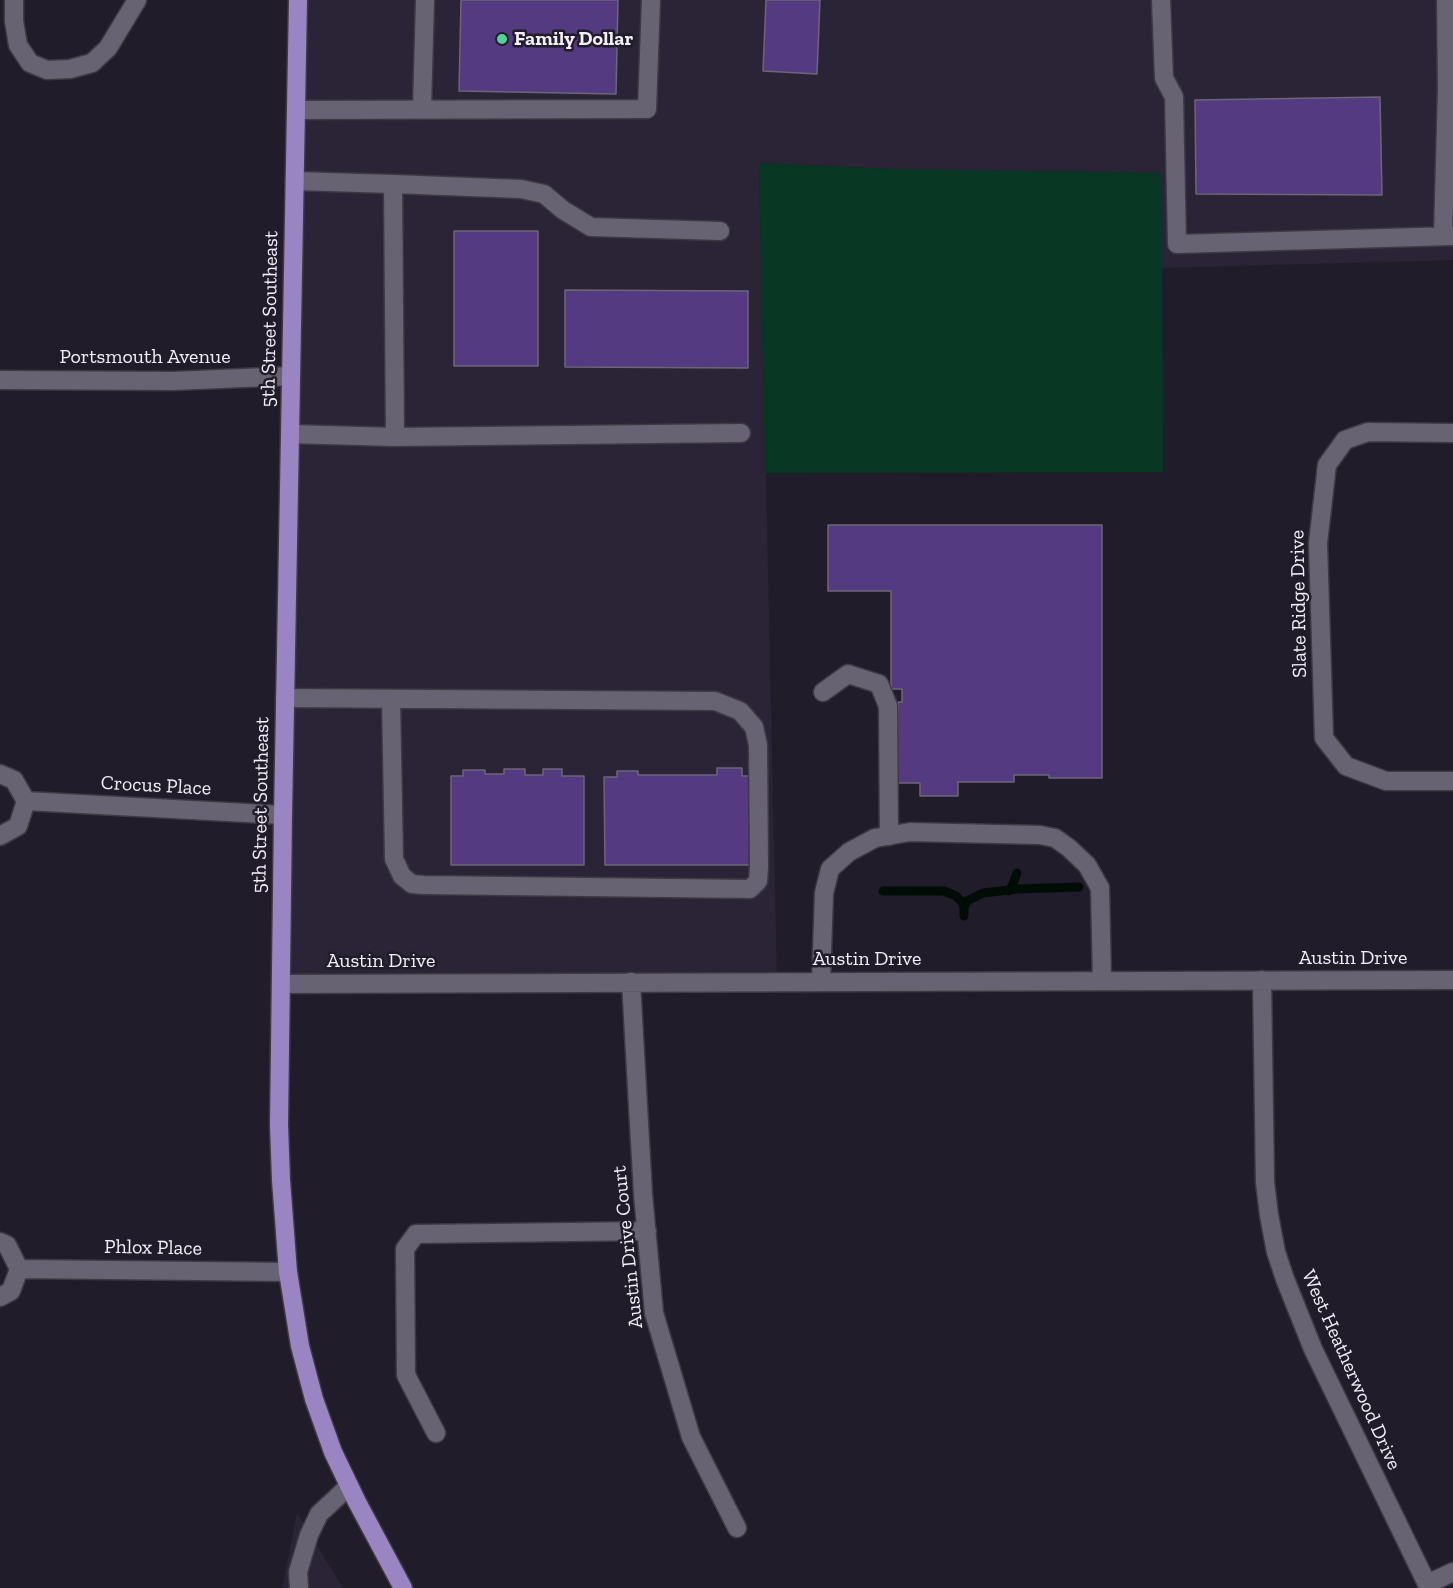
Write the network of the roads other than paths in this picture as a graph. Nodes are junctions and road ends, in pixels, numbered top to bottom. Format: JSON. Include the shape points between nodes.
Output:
{"nodes":[{"id":1,"x":14,"y":0,"type":"edge"},
{"id":2,"x":137,"y":0,"type":"edge"},
{"id":3,"x":298,"y":0,"type":"edge"},
{"id":4,"x":425,"y":0,"type":"edge"},
{"id":5,"x":651,"y":0,"type":"edge"},
{"id":6,"x":1161,"y":0,"type":"edge"},
{"id":7,"x":1446,"y":0,"type":"edge"},
{"id":8,"x":422,"y":109,"type":"junction"},
{"id":9,"x":296,"y":110,"type":"junction"},
{"id":10,"x":295,"y":181,"type":"junction"},
{"id":11,"x":393,"y":184,"type":"junction"},
{"id":12,"x":720,"y":231,"type":"dead end"},
{"id":13,"x":1448,"y":236,"type":"edge"},
{"id":14,"x":291,"y":376,"type":"junction"},
{"id":15,"x":0,"y":380,"type":"edge"},
{"id":16,"x":741,"y":433,"type":"dead end"},
{"id":17,"x":1453,"y":433,"type":"edge"},
{"id":18,"x":290,"y":434,"type":"junction"},
{"id":19,"x":394,"y":437,"type":"junction"},
{"id":20,"x":823,"y":692,"type":"dead end"},
{"id":21,"x":285,"y":698,"type":"junction"},
{"id":22,"x":392,"y":699,"type":"junction"},
{"id":23,"x":0,"y":774,"type":"edge"},
{"id":24,"x":1453,"y":781,"type":"edge"},
{"id":25,"x":26,"y":801,"type":"junction"},
{"id":26,"x":284,"y":815,"type":"junction"},
{"id":27,"x":0,"y":836,"type":"edge"},
{"id":28,"x":889,"y":836,"type":"junction"},
{"id":29,"x":1262,"y":980,"type":"junction"},
{"id":30,"x":1453,"y":980,"type":"edge"},
{"id":31,"x":1102,"y":981,"type":"junction"},
{"id":32,"x":631,"y":982,"type":"junction"},
{"id":33,"x":821,"y":982,"type":"junction"},
{"id":34,"x":281,"y":984,"type":"junction"},
{"id":35,"x":646,"y":1231,"type":"junction"},
{"id":36,"x":0,"y":1242,"type":"edge"},
{"id":37,"x":19,"y":1269,"type":"junction"},
{"id":38,"x":288,"y":1272,"type":"junction"},
{"id":39,"x":0,"y":1297,"type":"edge"},
{"id":40,"x":436,"y":1433,"type":"dead end"},
{"id":41,"x":349,"y":1486,"type":"junction"},
{"id":42,"x":738,"y":1528,"type":"dead end"},
{"id":43,"x":1453,"y":1572,"type":"edge"},
{"id":44,"x":1428,"y":1586,"type":"edge"},
{"id":45,"x":299,"y":1588,"type":"edge"},
{"id":46,"x":403,"y":1588,"type":"edge"}],
"edges":[{"from":1,"to":2,"type":"street","via":[[18,45],[30,63],[47,70],[92,63],[108,48]]},
{"from":3,"to":9,"type":"main road","name":"5th Street Southeast"},
{"from":4,"to":8,"type":"street"},
{"from":5,"to":8,"type":"street","via":[[646,109]]},
{"from":6,"to":13,"type":"street","via":[[1164,78],[1174,97],[1177,244]]},
{"from":7,"to":13,"type":"street"},
{"from":8,"to":9,"type":"street"},
{"from":9,"to":10,"type":"main road","name":"5th Street Southeast"},
{"from":10,"to":11,"type":"street"},
{"from":10,"to":14,"type":"main road","name":"5th Street Southeast"},
{"from":11,"to":12,"type":"street","via":[[521,189],[544,194],[591,227]]},
{"from":11,"to":19,"type":"street"},
{"from":14,"to":15,"type":"street","name":"Portsmouth Avenue","via":[[173,381]]},
{"from":14,"to":18,"type":"main road","name":"5th Street Southeast"},
{"from":16,"to":19,"type":"street"},
{"from":17,"to":24,"type":"street","name":"Slate Ridge Drive","via":[[1368,432],[1345,440],[1327,465],[1318,543],[1324,738],[1346,766],[1386,781]]},
{"from":18,"to":19,"type":"street"},
{"from":18,"to":21,"type":"main road","name":"5th Street Southeast"},
{"from":20,"to":28,"type":"street","via":[[848,674],[879,684],[888,706]]},
{"from":21,"to":22,"type":"street"},
{"from":21,"to":26,"type":"main road","name":"5th Street Southeast"},
{"from":22,"to":22,"type":"street","via":[[715,701],[740,711],[754,727],[758,745],[758,881],[750,890],[412,884],[402,876],[394,859]]},
{"from":23,"to":25,"type":"street","via":[[14,780]]},
{"from":25,"to":26,"type":"street","name":"Crocus Place"},
{"from":25,"to":27,"type":"street","via":[[18,826]]},
{"from":26,"to":34,"type":"main road","name":"5th Street Southeast"},
{"from":28,"to":31,"type":"street","via":[[910,832],[1055,838],[1087,865],[1100,888]]},
{"from":28,"to":33,"type":"street","via":[[874,838],[830,869],[824,892]]},
{"from":29,"to":30,"type":"street","name":"Austin Drive"},
{"from":29,"to":31,"type":"street","name":"Austin Drive"},
{"from":29,"to":44,"type":"street","name":"West Heatherwood Drive","via":[[1265,1182],[1276,1252],[1313,1349]]},
{"from":31,"to":33,"type":"street","name":"Austin Drive"},
{"from":32,"to":33,"type":"street","name":"Austin Drive"},
{"from":32,"to":34,"type":"street","name":"Austin Drive"},
{"from":32,"to":35,"type":"street","name":"Austin Drive Court"},
{"from":34,"to":38,"type":"main road","name":"5th Street Southeast","via":[[279,1125]]},
{"from":35,"to":40,"type":"street","via":[[416,1234],[405,1249],[406,1375]]},
{"from":35,"to":42,"type":"street","name":"Austin Drive Court","via":[[654,1313],[691,1437]]},
{"from":36,"to":37,"type":"street","via":[[7,1245]]},
{"from":37,"to":38,"type":"street","name":"Phlox Place"},
{"from":37,"to":39,"type":"street","via":[[11,1291]]},
{"from":38,"to":41,"type":"main road","name":"5th Street Southeast","via":[[314,1400]]},
{"from":41,"to":45,"type":"street","via":[[320,1514],[309,1535],[298,1572]]},
{"from":41,"to":46,"type":"main road","name":"5th Street Southeast"},
{"from":43,"to":44,"type":"street"}]}
